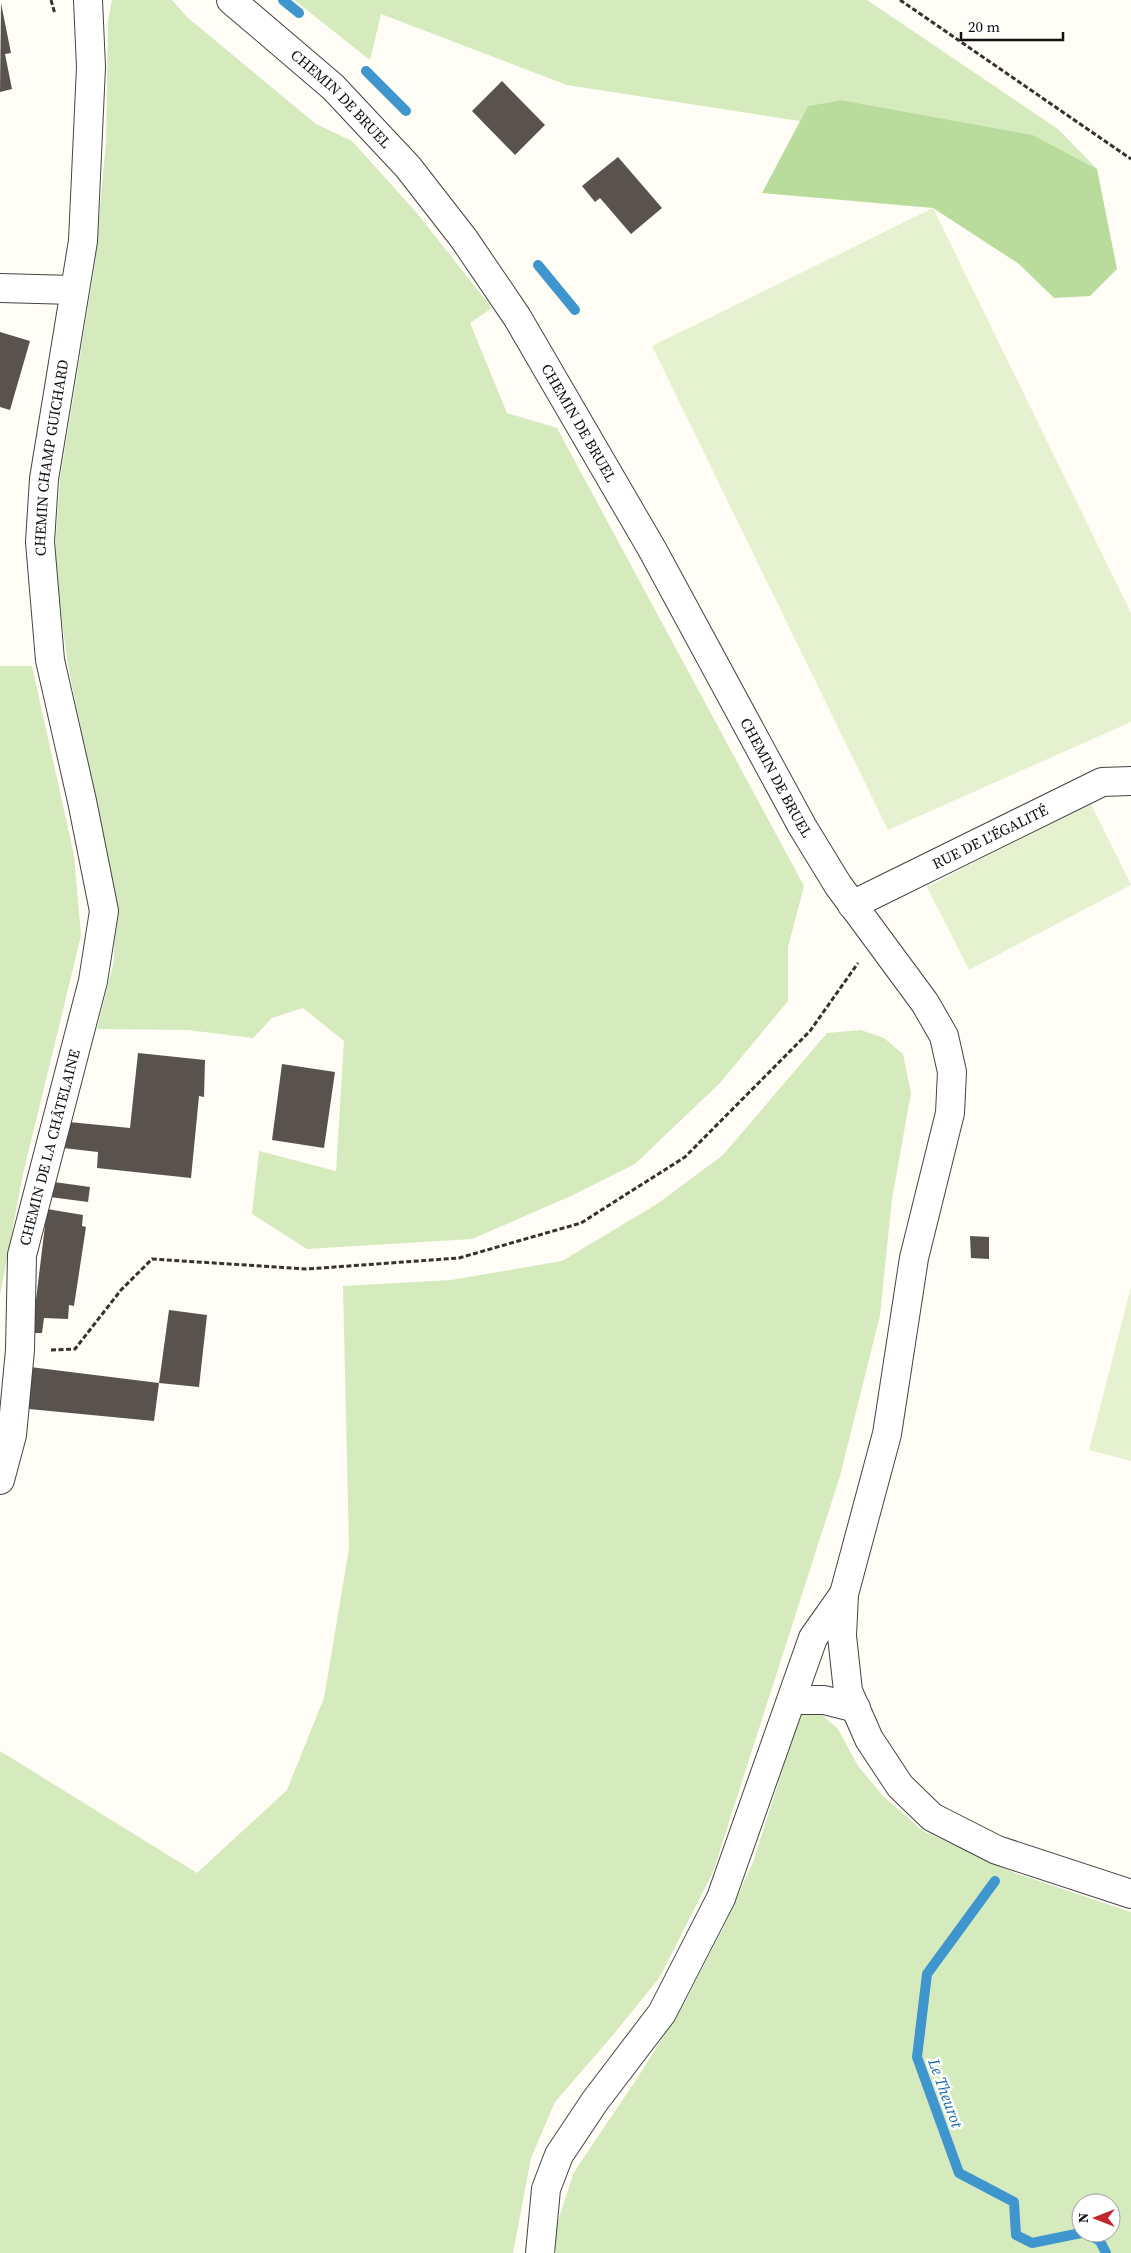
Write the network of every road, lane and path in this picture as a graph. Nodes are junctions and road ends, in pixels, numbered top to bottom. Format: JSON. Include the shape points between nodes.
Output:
{"nodes":[{"id":1,"x":88,"y":0,"type":"edge"},
{"id":2,"x":231,"y":0,"type":"edge"},
{"id":3,"x":900,"y":0,"type":"edge"},
{"id":4,"x":1131,"y":159,"type":"edge"},
{"id":5,"x":0,"y":288,"type":"edge"},
{"id":6,"x":74,"y":290,"type":"junction"},
{"id":7,"x":1131,"y":782,"type":"edge"},
{"id":8,"x":852,"y":905,"type":"junction"},
{"id":9,"x":104,"y":911,"type":"joint"},
{"id":10,"x":876,"y":938,"type":"junction"},
{"id":11,"x":13,"y":1364,"type":"edge"},
{"id":12,"x":0,"y":1480,"type":"edge"},
{"id":13,"x":844,"y":1594,"type":"junction"},
{"id":14,"x":792,"y":1700,"type":"junction"},
{"id":15,"x":856,"y":1708,"type":"junction"},
{"id":16,"x":1131,"y":1894,"type":"edge"},
{"id":17,"x":540,"y":2253,"type":"edge"}],
"edges":[{"from":1,"to":6,"type":"street","name":"CHEMIN CHAMP GUICHARD","via":[[91,67],[83,241]]},
{"from":2,"to":8,"type":"street","name":"CHEMIN DE BRUEL","via":[[333,88],[408,167],[464,240],[516,317],[652,549],[802,826]]},
{"from":3,"to":4,"type":"path"},
{"from":5,"to":6,"type":"street"},
{"from":6,"to":9,"type":"street","name":"CHEMIN CHAMP GUICHARD","via":[[44,480],[40,552],[50,660]]},
{"from":7,"to":8,"type":"street","name":"RUE DE L'ÉGALITÉ","via":[[1102,782]]},
{"from":8,"to":10,"type":"street","name":"CHEMIN DE BRUEL"},
{"from":9,"to":11,"type":"street","name":"CHEMIN DE LA CHÂTELAINE","via":[[93,981],[22,1255]]},
{"from":10,"to":11,"type":"path","via":[[810,1031],[685,1157],[580,1223],[459,1258],[307,1269],[152,1259],[121,1290],[75,1349]]},
{"from":10,"to":13,"type":"street","name":"CHEMIN DE BRUEL","via":[[925,1003],[944,1036],[952,1080],[950,1113],[914,1258],[886,1434]]},
{"from":11,"to":12,"type":"street","name":"CHEMIN DE LA CHÂTELAINE","via":[[12,1435]]},
{"from":13,"to":14,"type":"street","via":[[813,1638]]},
{"from":13,"to":15,"type":"street","via":[[842,1636],[848,1691]]},
{"from":14,"to":15,"type":"street","via":[[824,1700]]},
{"from":14,"to":17,"type":"street","via":[[721,1898],[667,2004],[559,2155],[546,2189]]},
{"from":15,"to":16,"type":"street","via":[[869,1739],[900,1786],[932,1817],[998,1850]]}]}
